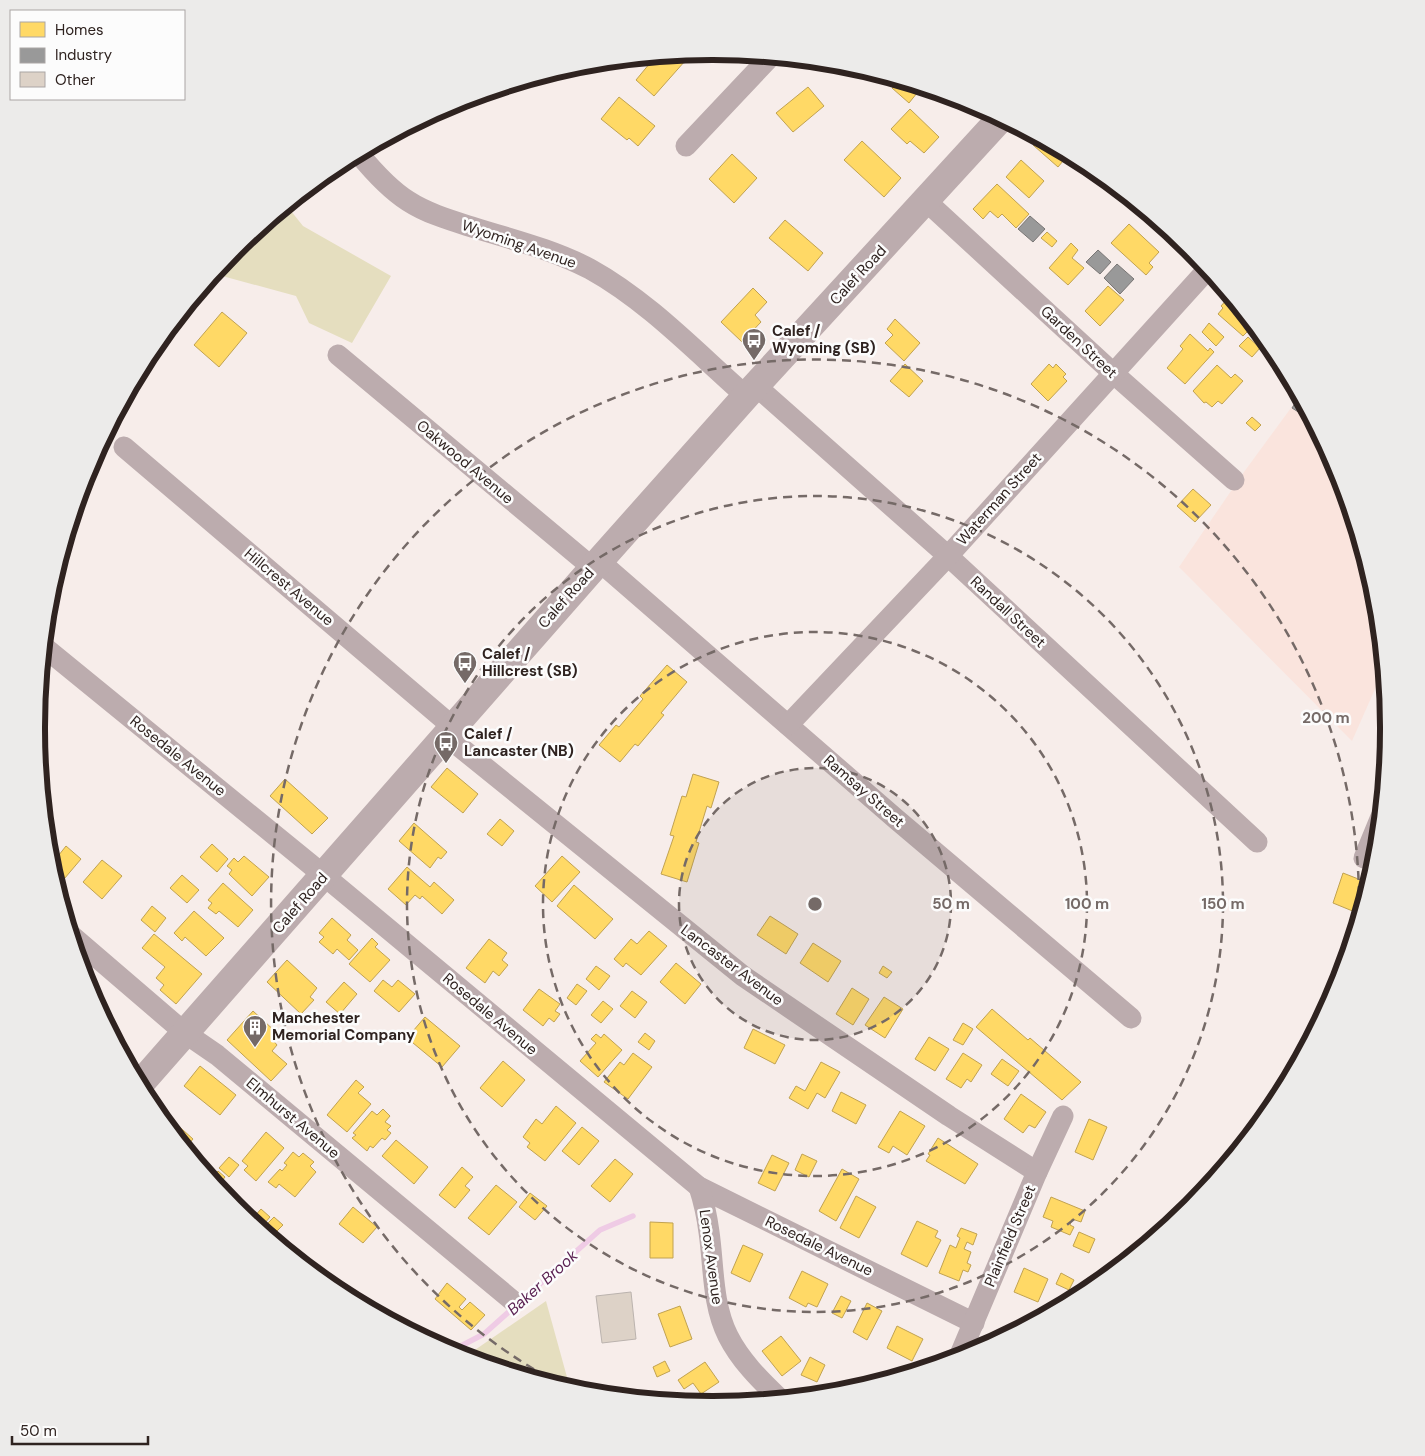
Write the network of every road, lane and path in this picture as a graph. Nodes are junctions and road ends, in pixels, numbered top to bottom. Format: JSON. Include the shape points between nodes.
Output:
{"nodes":[{"id":1,"x":765,"y":63,"type":"edge"},
{"id":2,"x":996,"y":124,"type":"edge"},
{"id":3,"x":686,"y":146,"type":"dead end"},
{"id":4,"x":364,"y":159,"type":"edge"},
{"id":5,"x":926,"y":201,"type":"junction"},
{"id":6,"x":1203,"y":276,"type":"edge"},
{"id":7,"x":338,"y":355,"type":"dead end"},
{"id":8,"x":1113,"y":373,"type":"junction"},
{"id":9,"x":751,"y":391,"type":"junction"},
{"id":10,"x":124,"y":447,"type":"dead end"},
{"id":11,"x":1234,"y":480,"type":"dead end"},
{"id":12,"x":948,"y":556,"type":"junction"},
{"id":13,"x":596,"y":565,"type":"junction"},
{"id":14,"x":50,"y":652,"type":"edge"},
{"id":15,"x":788,"y":726,"type":"junction"},
{"id":16,"x":449,"y":731,"type":"junction"},
{"id":17,"x":1257,"y":842,"type":"dead end"},
{"id":18,"x":1369,"y":846,"type":"edge"},
{"id":19,"x":1367,"y":859,"type":"edge"},
{"id":20,"x":324,"y":876,"type":"junction"},
{"id":21,"x":80,"y":943,"type":"edge"},
{"id":22,"x":1131,"y":1018,"type":"dead end"},
{"id":23,"x":184,"y":1033,"type":"junction"},
{"id":24,"x":144,"y":1079,"type":"edge"},
{"id":25,"x":1063,"y":1116,"type":"dead end"},
{"id":26,"x":1037,"y":1172,"type":"junction"},
{"id":27,"x":699,"y":1187,"type":"junction"},
{"id":28,"x":513,"y":1301,"type":"dead end"},
{"id":29,"x":974,"y":1323,"type":"junction"},
{"id":30,"x":964,"y":1347,"type":"edge"},
{"id":31,"x":773,"y":1392,"type":"edge"}],
"edges":[{"from":1,"to":3,"type":"street"},
{"from":2,"to":5,"type":"main road","name":"Calef Road"},
{"from":4,"to":9,"type":"street","name":"Wyoming Avenue","via":[[391,188],[421,208],[448,220],[556,254],[615,284]]},
{"from":5,"to":8,"type":"street","name":"Garden Street"},
{"from":5,"to":9,"type":"main road","name":"Calef Road"},
{"from":6,"to":8,"type":"street","name":"Waterman Street"},
{"from":7,"to":13,"type":"street","name":"Oakwood Avenue"},
{"from":8,"to":11,"type":"street","name":"Garden Street"},
{"from":8,"to":12,"type":"street","name":"Waterman Street"},
{"from":9,"to":12,"type":"street","name":"Randall Street"},
{"from":9,"to":13,"type":"main road","name":"Calef Road"},
{"from":10,"to":16,"type":"street","name":"Hillcrest Avenue"},
{"from":12,"to":15,"type":"street","name":"Waterman Street"},
{"from":12,"to":17,"type":"street","name":"Randall Street"},
{"from":13,"to":15,"type":"street","name":"Ramsay Street"},
{"from":13,"to":16,"type":"main road","name":"Calef Road"},
{"from":14,"to":20,"type":"street","name":"Rosedale Avenue"},
{"from":15,"to":22,"type":"street","name":"Ramsay Street"},
{"from":16,"to":20,"type":"main road","name":"Calef Road"},
{"from":16,"to":26,"type":"street","name":"Lancaster Avenue","via":[[743,976]]},
{"from":18,"to":19,"type":"street","via":[[1364,858]]},
{"from":20,"to":23,"type":"main road","name":"Calef Road"},
{"from":20,"to":27,"type":"street","name":"Rosedale Avenue"},
{"from":21,"to":23,"type":"street","name":"Elmhurst Avenue"},
{"from":23,"to":24,"type":"main road","name":"Calef Road"},
{"from":23,"to":28,"type":"street","name":"Elmhurst Avenue","via":[[217,1055]]},
{"from":25,"to":26,"type":"street","name":"Plainfield Street"},
{"from":26,"to":29,"type":"street","name":"Plainfield Street"},
{"from":27,"to":29,"type":"street","name":"Rosedale Avenue"},
{"from":27,"to":31,"type":"street","name":"Lenox Avenue","via":[[706,1210],[720,1316],[739,1354]]},
{"from":29,"to":30,"type":"street","name":"Plainfield Street"}]}
